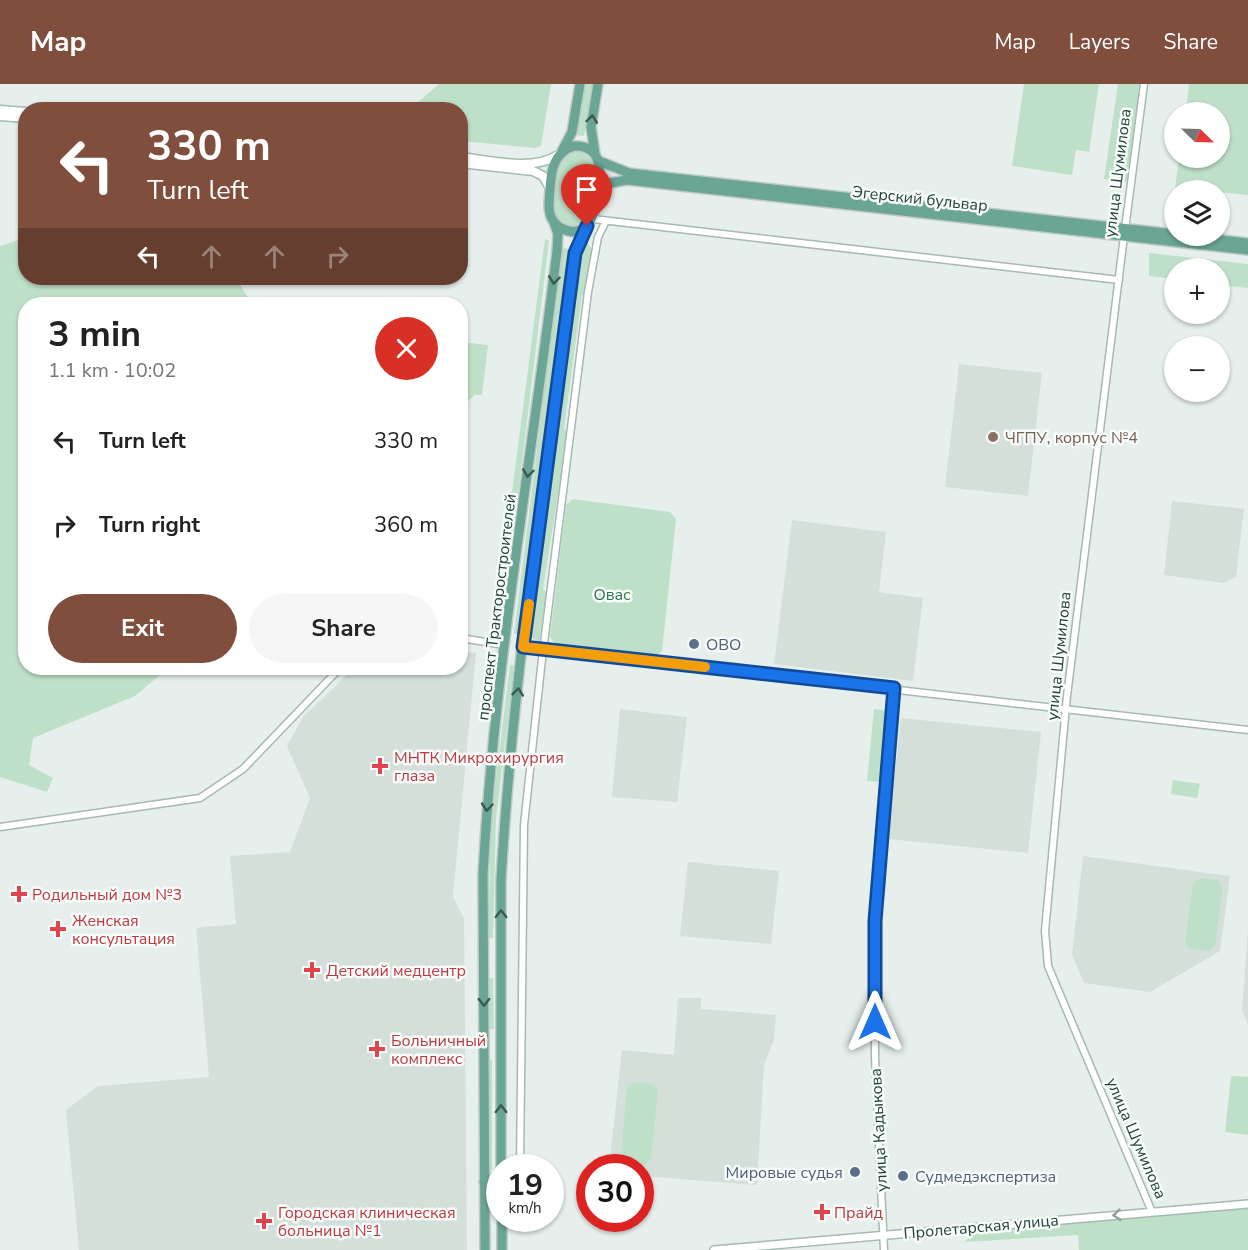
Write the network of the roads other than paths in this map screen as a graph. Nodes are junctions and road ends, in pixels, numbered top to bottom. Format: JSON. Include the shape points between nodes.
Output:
{"nodes":[{"id":1,"x":580,"y":84,"type":"edge"},
{"id":2,"x":598,"y":84,"type":"edge"},
{"id":3,"x":1144,"y":84,"type":"edge"},
{"id":4,"x":0,"y":110,"type":"edge"},
{"id":5,"x":18,"y":111,"type":"edge"},
{"id":6,"x":0,"y":116,"type":"edge"},
{"id":7,"x":18,"y":117,"type":"edge"},
{"id":8,"x":560,"y":153,"type":"junction"},
{"id":9,"x":597,"y":157,"type":"junction"},
{"id":10,"x":468,"y":158,"type":"edge"},
{"id":11,"x":468,"y":164,"type":"edge"},
{"id":12,"x":550,"y":190,"type":"junction"},
{"id":13,"x":778,"y":193,"type":"junction"},
{"id":14,"x":598,"y":199,"type":"junction"},
{"id":15,"x":606,"y":221,"type":"junction"},
{"id":16,"x":554,"y":222,"type":"junction"},
{"id":17,"x":590,"y":223,"type":"junction"},
{"id":18,"x":1125,"y":232,"type":"junction"},
{"id":19,"x":1164,"y":234,"type":"edge"},
{"id":20,"x":1230,"y":241,"type":"edge"},
{"id":21,"x":1248,"y":243,"type":"edge"},
{"id":22,"x":1248,"y":250,"type":"edge"},
{"id":23,"x":1119,"y":280,"type":"junction"},
{"id":24,"x":468,"y":639,"type":"edge"},
{"id":25,"x":505,"y":645,"type":"junction"},
{"id":26,"x":523,"y":647,"type":"junction"},
{"id":27,"x":543,"y":649,"type":"junction"},
{"id":28,"x":333,"y":675,"type":"edge"},
{"id":29,"x":894,"y":688,"type":"junction"},
{"id":30,"x":1067,"y":708,"type":"junction"},
{"id":31,"x":1248,"y":729,"type":"edge"},
{"id":32,"x":0,"y":827,"type":"edge"},
{"id":33,"x":484,"y":949,"type":"junction"},
{"id":34,"x":501,"y":949,"type":"junction"},
{"id":35,"x":484,"y":1046,"type":"junction"},
{"id":36,"x":501,"y":1046,"type":"junction"},
{"id":37,"x":501,"y":1154,"type":"edge"},
{"id":38,"x":520,"y":1154,"type":"edge"},
{"id":39,"x":484,"y":1182,"type":"joint"},
{"id":40,"x":1248,"y":1204,"type":"edge"},
{"id":41,"x":1152,"y":1212,"type":"junction"},
{"id":42,"x":502,"y":1232,"type":"edge"},
{"id":43,"x":884,"y":1234,"type":"junction"},
{"id":44,"x":485,"y":1250,"type":"edge"},
{"id":45,"x":502,"y":1250,"type":"edge"},
{"id":46,"x":714,"y":1250,"type":"edge"},
{"id":47,"x":884,"y":1250,"type":"edge"}],
"edges":[{"from":1,"to":8,"type":"main road","via":[[572,132]]},
{"from":9,"to":2,"type":"main road","one_way":true,"via":[[591,127]]},
{"from":3,"to":18,"type":"street","name":"улица Шумилова"},
{"from":4,"to":5,"type":"main road"},
{"from":6,"to":7,"type":"main road"},
{"from":8,"to":9,"type":"main road","via":[[580,145]]},
{"from":8,"to":10,"type":"main road","via":[[533,163]]},
{"from":8,"to":12,"type":"main road","via":[[553,165]]},
{"from":9,"to":13,"type":"main road","name":"Эгерский бульвар","via":[[629,173]]},
{"from":9,"to":14,"type":"main road","via":[[601,169]]},
{"from":11,"to":12,"type":"main road","via":[[533,171],[543,176]]},
{"from":12,"to":16,"type":"main road"},
{"from":13,"to":14,"type":"main road","name":"Эгерский бульвар","via":[[627,180],[610,183]]},
{"from":13,"to":18,"type":"main road","name":"Эгерский бульвар"},
{"from":14,"to":17,"type":"main road"},
{"from":15,"to":17,"type":"street"},
{"from":15,"to":23,"type":"street"},
{"from":15,"to":27,"type":"street","via":[[598,237],[590,281]]},
{"from":16,"to":17,"type":"main road","via":[[569,231]]},
{"from":16,"to":25,"type":"main road","name":"проспект Тракторостроителей","one_way":true,"via":[[557,251]]},
{"from":17,"to":26,"type":"main road","name":"проспект Тракторостроителей","via":[[575,253]]},
{"from":18,"to":19,"type":"main road","name":"Эгерский бульвар"},
{"from":18,"to":22,"type":"main road","name":"Эгерский бульвар"},
{"from":18,"to":23,"type":"street","name":"улица Шумилова"},
{"from":20,"to":21,"type":"main road"},
{"from":23,"to":30,"type":"street","name":"улица Шумилова"},
{"from":24,"to":25,"type":"street"},
{"from":25,"to":26,"type":"main road"},
{"from":25,"to":33,"type":"main road","name":"проспект Тракторостроителей","one_way":true,"via":[[485,828]]},
{"from":26,"to":27,"type":"street"},
{"from":34,"to":26,"type":"main road","name":"проспект Тракторостроителей","one_way":true,"via":[[503,834]]},
{"from":27,"to":29,"type":"street"},
{"from":27,"to":38,"type":"street","via":[[522,868]]},
{"from":28,"to":32,"type":"street","via":[[243,769],[200,798]]},
{"from":29,"to":30,"type":"street"},
{"from":29,"to":43,"type":"street","name":"улица Кадыкова","via":[[875,921],[876,1079]]},
{"from":30,"to":31,"type":"street"},
{"from":30,"to":41,"type":"street","name":"улица Шумилова","via":[[1045,915],[1048,966]]},
{"from":33,"to":34,"type":"main road"},
{"from":33,"to":35,"type":"main road","name":"проспект Тракторостроителей","one_way":true},
{"from":34,"to":36,"type":"main road","name":"проспект Тракторостроителей"},
{"from":35,"to":36,"type":"main road"},
{"from":35,"to":39,"type":"main road","name":"проспект Тракторостроителей"},
{"from":37,"to":36,"type":"main road","name":"проспект Тракторостроителей","one_way":true},
{"from":39,"to":44,"type":"main road","name":"проспект Тракторостроителей"},
{"from":40,"to":41,"type":"street","name":"Пролетарская улица"},
{"from":41,"to":43,"type":"street","name":"Пролетарская улица","one_way":true},
{"from":42,"to":45,"type":"main road"},
{"from":43,"to":46,"type":"street","name":"Пролетарская улица"},
{"from":43,"to":47,"type":"street","name":"улица Кадыкова"}]}
